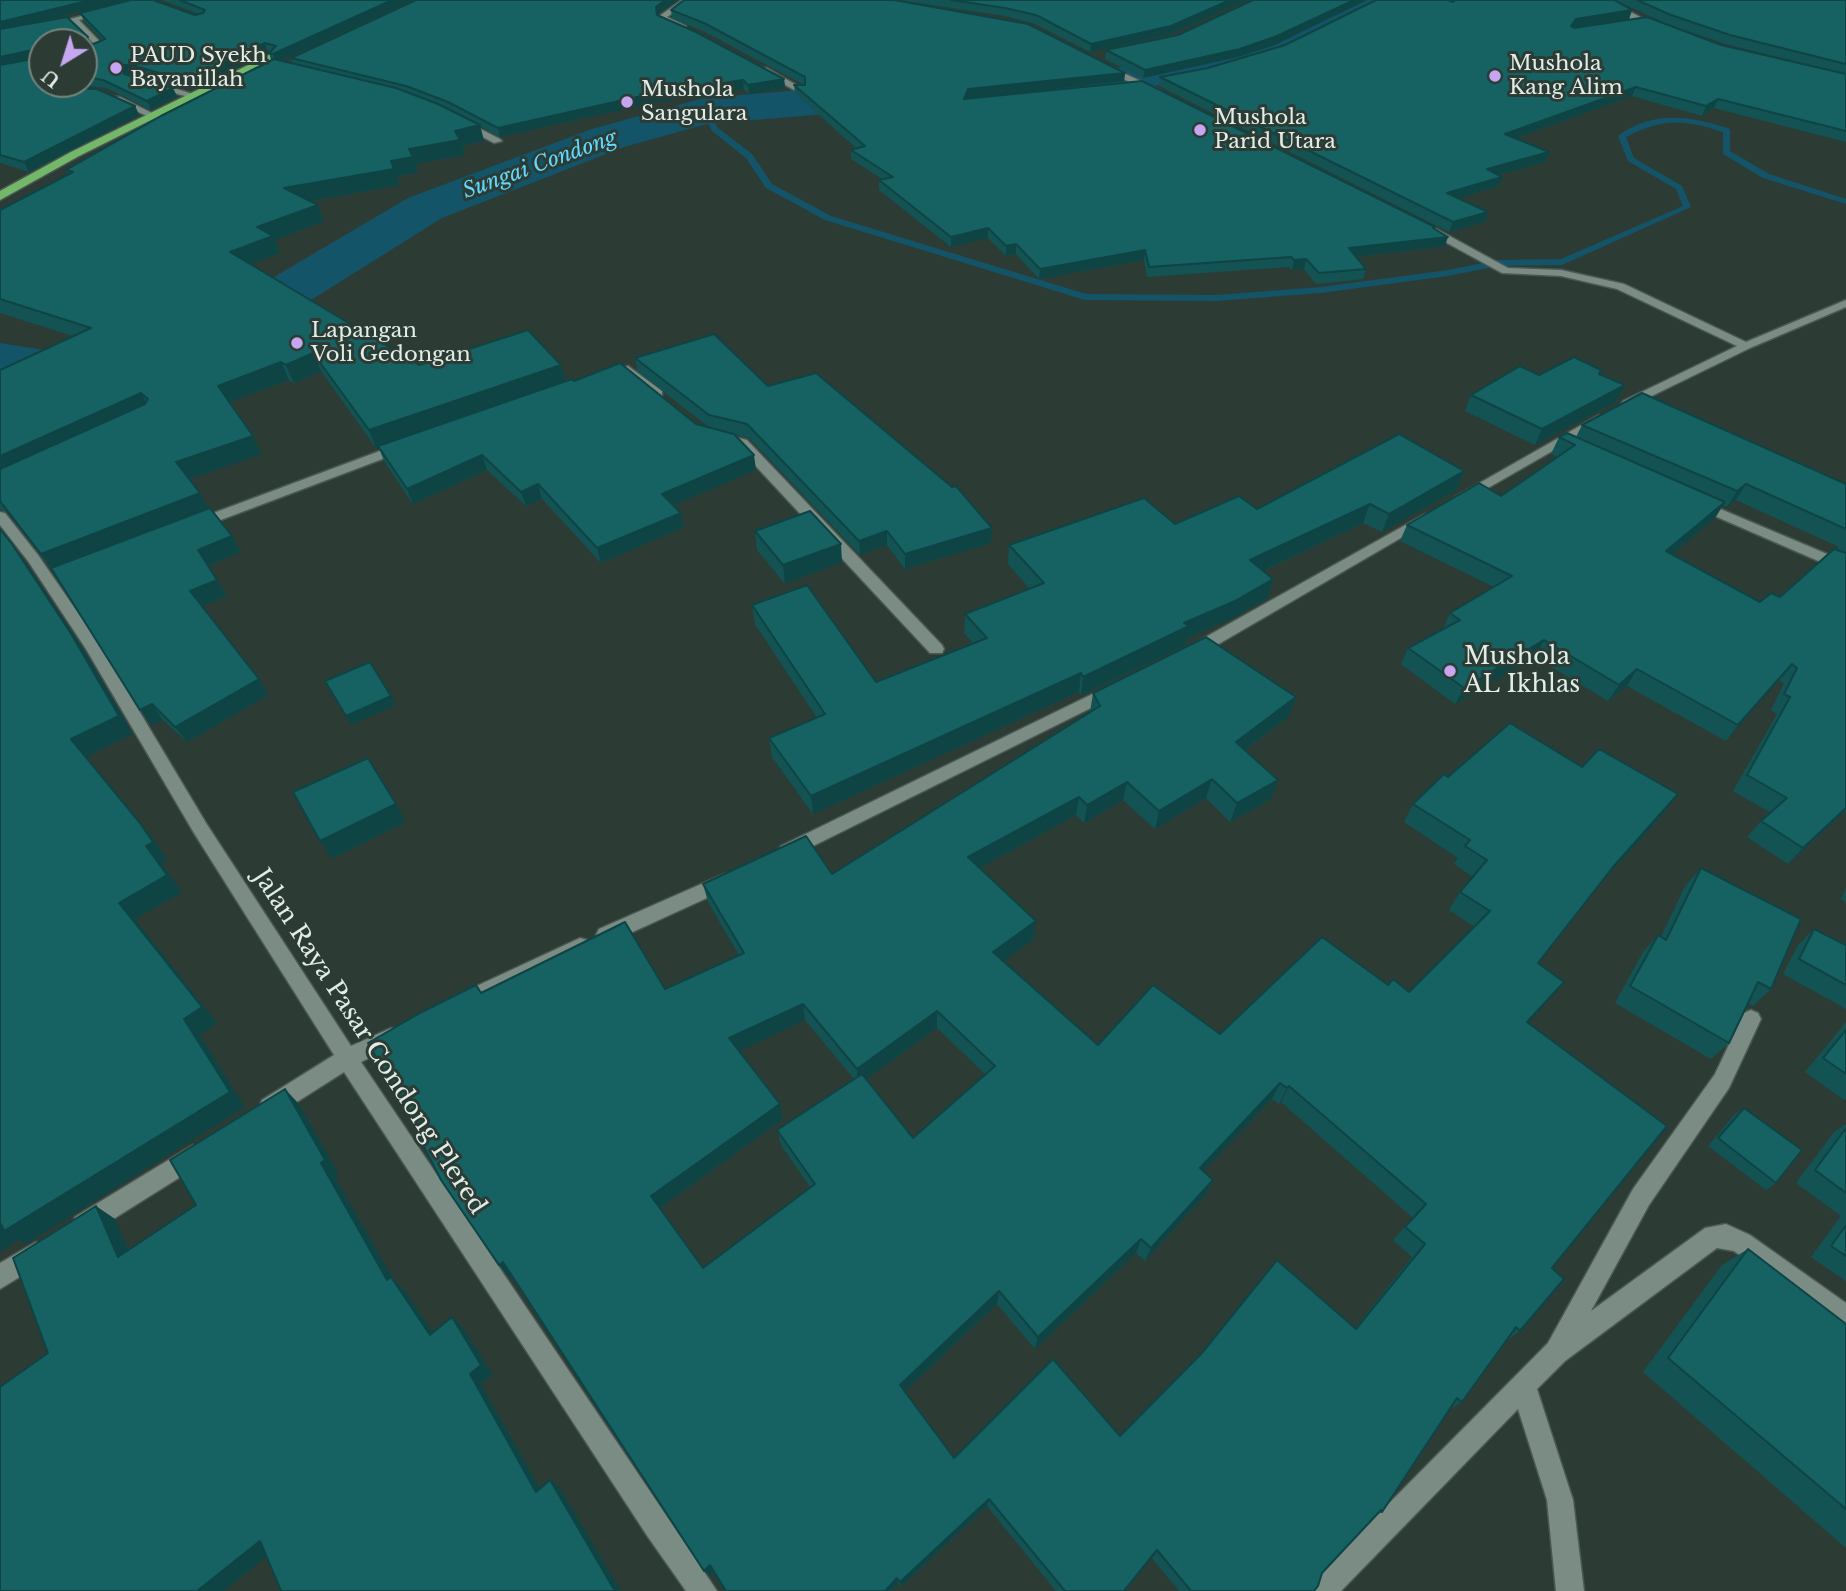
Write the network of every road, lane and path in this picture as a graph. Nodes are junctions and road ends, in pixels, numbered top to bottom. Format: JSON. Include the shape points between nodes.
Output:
{"nodes":[{"id":1,"x":687,"y":0,"type":"edge"},
{"id":2,"x":1603,"y":0,"type":"edge"},
{"id":3,"x":108,"y":10,"type":"edge"},
{"id":4,"x":74,"y":19,"type":"junction"},
{"id":5,"x":61,"y":22,"type":"edge"},
{"id":6,"x":1641,"y":22,"type":"junction"},
{"id":7,"x":1621,"y":24,"type":"edge"},
{"id":8,"x":83,"y":28,"type":"edge"},
{"id":9,"x":1665,"y":30,"type":"edge"},
{"id":10,"x":689,"y":31,"type":"edge"},
{"id":11,"x":305,"y":41,"type":"edge"},
{"id":12,"x":258,"y":62,"type":"junction"},
{"id":13,"x":1099,"y":64,"type":"edge"},
{"id":14,"x":756,"y":65,"type":"edge"},
{"id":15,"x":278,"y":68,"type":"edge"},
{"id":16,"x":144,"y":81,"type":"edge"},
{"id":17,"x":1157,"y":82,"type":"edge"},
{"id":18,"x":1143,"y":83,"type":"junction"},
{"id":19,"x":1120,"y":88,"type":"edge"},
{"id":20,"x":801,"y":90,"type":"edge"},
{"id":21,"x":104,"y":93,"type":"edge"},
{"id":22,"x":192,"y":95,"type":"junction"},
{"id":23,"x":1165,"y":96,"type":"edge"},
{"id":24,"x":152,"y":115,"type":"junction"},
{"id":25,"x":453,"y":118,"type":"edge"},
{"id":26,"x":497,"y":141,"type":"edge"},
{"id":27,"x":0,"y":196,"type":"edge"},
{"id":28,"x":1415,"y":222,"type":"edge"},
{"id":29,"x":1846,"y":303,"type":"edge"},
{"id":30,"x":1746,"y":346,"type":"junction"},
{"id":31,"x":585,"y":382,"type":"edge"},
{"id":32,"x":667,"y":402,"type":"edge"},
{"id":33,"x":705,"y":434,"type":"edge"},
{"id":34,"x":419,"y":440,"type":"edge"},
{"id":35,"x":1681,"y":496,"type":"edge"},
{"id":36,"x":0,"y":516,"type":"edge"},
{"id":37,"x":178,"y":532,"type":"edge"},
{"id":38,"x":8,"y":538,"type":"edge"},
{"id":39,"x":1846,"y":568,"type":"edge"},
{"id":40,"x":936,"y":649,"type":"dead end"},
{"id":41,"x":1174,"y":660,"type":"edge"},
{"id":42,"x":1124,"y":685,"type":"edge"},
{"id":43,"x":776,"y":856,"type":"edge"},
{"id":44,"x":739,"y":875,"type":"edge"},
{"id":45,"x":446,"y":1010,"type":"edge"},
{"id":46,"x":1751,"y":1019,"type":"edge"},
{"id":47,"x":408,"y":1028,"type":"edge"},
{"id":48,"x":346,"y":1059,"type":"junction"},
{"id":49,"x":254,"y":1117,"type":"edge"},
{"id":50,"x":208,"y":1146,"type":"edge"},
{"id":51,"x":0,"y":1277,"type":"edge"},
{"id":52,"x":1846,"y":1318,"type":"edge"},
{"id":53,"x":1556,"y":1352,"type":"junction"},
{"id":54,"x":1523,"y":1384,"type":"junction"},
{"id":55,"x":703,"y":1591,"type":"edge"},
{"id":56,"x":1322,"y":1591,"type":"edge"},
{"id":57,"x":1570,"y":1591,"type":"edge"}],
"edges":[{"from":1,"to":10,"type":"street","via":[[662,19]]},
{"from":2,"to":6,"type":"street"},
{"from":3,"to":4,"type":"street"},
{"from":4,"to":5,"type":"street"},
{"from":4,"to":8,"type":"street"},
{"from":6,"to":7,"type":"street"},
{"from":6,"to":9,"type":"street"},
{"from":11,"to":12,"type":"highway"},
{"from":12,"to":15,"type":"street"},
{"from":12,"to":22,"type":"highway"},
{"from":13,"to":18,"type":"street"},
{"from":14,"to":20,"type":"street"},
{"from":16,"to":22,"type":"street"},
{"from":17,"to":18,"type":"street"},
{"from":18,"to":19,"type":"street"},
{"from":18,"to":23,"type":"street"},
{"from":21,"to":24,"type":"street"},
{"from":22,"to":24,"type":"highway"},
{"from":24,"to":27,"type":"highway"},
{"from":25,"to":26,"type":"street"},
{"from":28,"to":30,"type":"street","via":[[1498,267],[1582,276],[1620,286]]},
{"from":29,"to":30,"type":"street"},
{"from":30,"to":41,"type":"street","via":[[1664,384]]},
{"from":31,"to":32,"type":"street","via":[[625,369]]},
{"from":33,"to":40,"type":"street","via":[[742,443]]},
{"from":34,"to":37,"type":"street"},
{"from":35,"to":39,"type":"street"},
{"from":36,"to":38,"type":"street","name":"Jalan Raya Pasar Condong Plered"},
{"from":38,"to":48,"type":"street","name":"Jalan Raya Pasar Condong Plered","via":[[57,578],[198,826]]},
{"from":42,"to":43,"type":"street"},
{"from":44,"to":45,"type":"street","via":[[545,960]]},
{"from":46,"to":53,"type":"street","via":[[1722,1081],[1641,1197]]},
{"from":47,"to":48,"type":"street"},
{"from":48,"to":49,"type":"street"},
{"from":48,"to":55,"type":"street","name":"Jalan Raya Pasar Condong Plered"},
{"from":50,"to":51,"type":"street"},
{"from":52,"to":53,"type":"street","via":[[1742,1243],[1713,1236]]},
{"from":53,"to":54,"type":"street"},
{"from":54,"to":56,"type":"street"},
{"from":54,"to":57,"type":"street","via":[[1560,1500]]}]}
